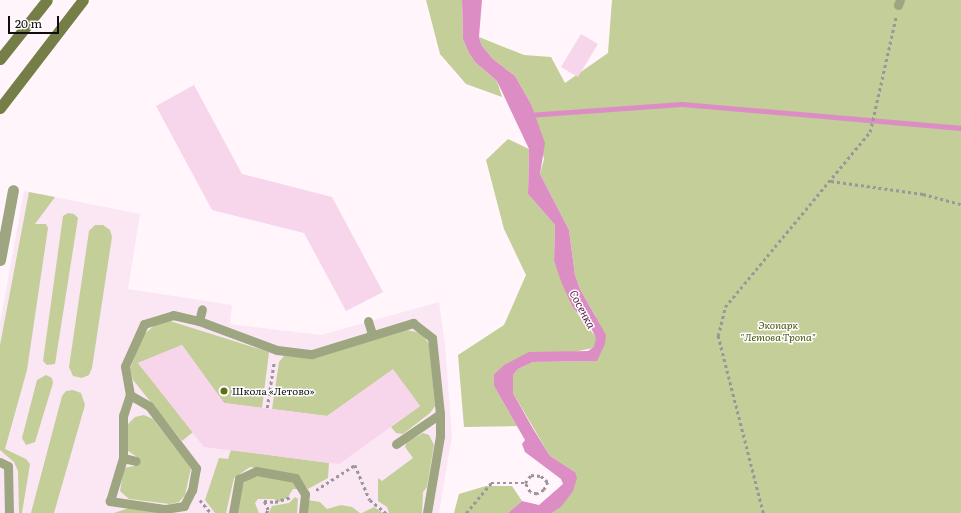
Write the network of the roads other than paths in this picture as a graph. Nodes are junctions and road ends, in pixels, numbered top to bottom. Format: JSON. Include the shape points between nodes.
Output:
{"nodes":[{"id":1,"x":48,"y":0,"type":"edge"},
{"id":2,"x":83,"y":0,"type":"edge"},
{"id":3,"x":0,"y":59,"type":"edge"},
{"id":4,"x":0,"y":108,"type":"edge"},
{"id":5,"x":13,"y":190,"type":"dead end"},
{"id":6,"x":0,"y":260,"type":"edge"},
{"id":7,"x":202,"y":309,"type":"dead end"},
{"id":8,"x":199,"y":321,"type":"junction"},
{"id":9,"x":368,"y":321,"type":"dead end"},
{"id":10,"x":372,"y":334,"type":"junction"},
{"id":11,"x":130,"y":395,"type":"junction"},
{"id":12,"x":440,"y":414,"type":"junction"},
{"id":13,"x":396,"y":444,"type":"dead end"},
{"id":14,"x":123,"y":458,"type":"junction"},
{"id":15,"x":136,"y":461,"type":"dead end"},
{"id":16,"x":0,"y":462,"type":"edge"},
{"id":17,"x":10,"y":513,"type":"edge"},
{"id":18,"x":233,"y":513,"type":"edge"},
{"id":19,"x":302,"y":513,"type":"edge"},
{"id":20,"x":427,"y":513,"type":"edge"}],
"edges":[{"from":1,"to":3,"type":"main road"},
{"from":2,"to":4,"type":"main road"},
{"from":5,"to":6,"type":"street"},
{"from":7,"to":8,"type":"lane"},
{"from":8,"to":10,"type":"lane","via":[[276,350],[312,354]]},
{"from":8,"to":11,"type":"lane","via":[[173,315],[144,324],[125,366]]},
{"from":9,"to":10,"type":"lane"},
{"from":10,"to":12,"type":"lane","via":[[414,323],[432,338]]},
{"from":11,"to":14,"type":"lane","via":[[123,416]]},
{"from":11,"to":14,"type":"lane","via":[[149,406],[196,468],[192,490],[184,506],[164,509],[110,502]]},
{"from":12,"to":13,"type":"lane"},
{"from":12,"to":20,"type":"lane","via":[[440,436],[427,493]]},
{"from":14,"to":15,"type":"lane"},
{"from":16,"to":17,"type":"lane","via":[[8,466]]},
{"from":18,"to":19,"type":"lane","via":[[239,479],[256,471],[295,478],[305,494]]}]}
